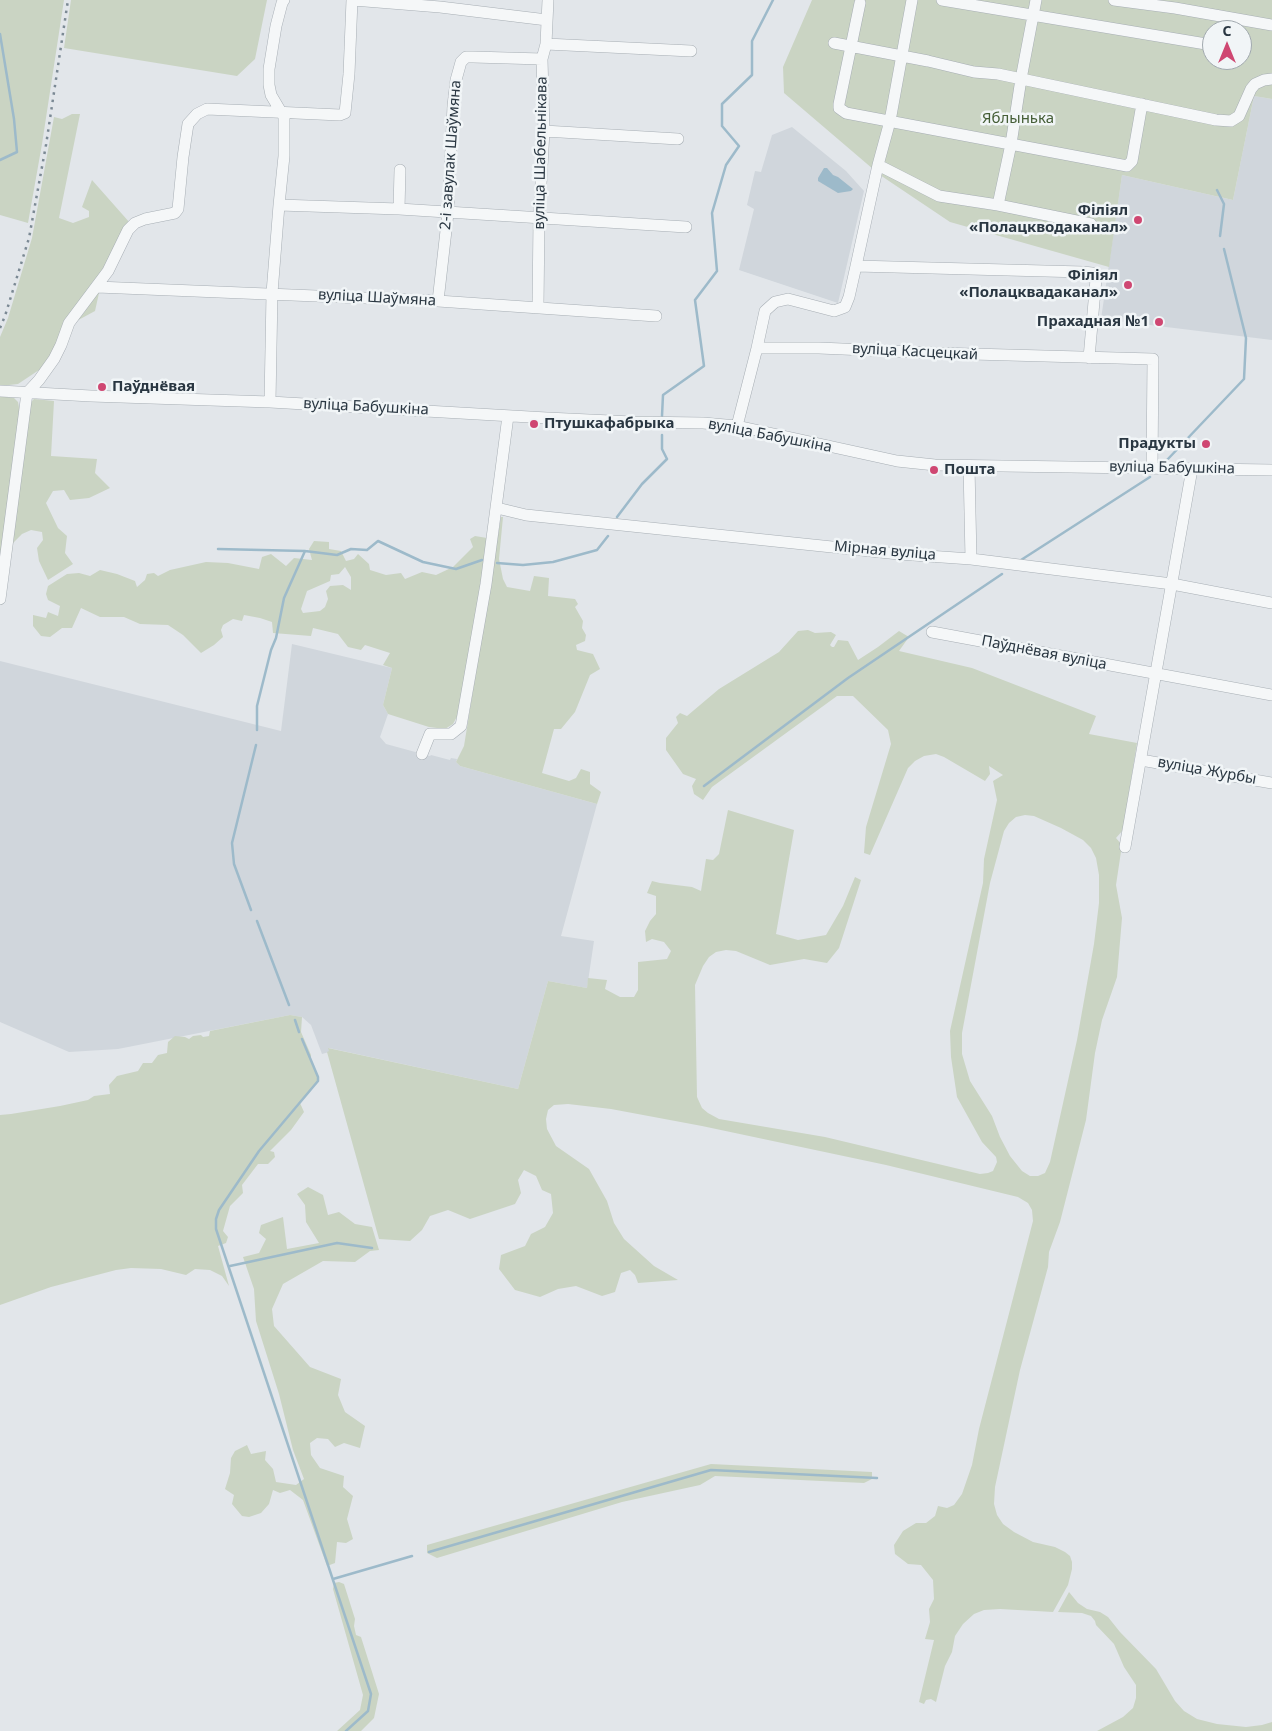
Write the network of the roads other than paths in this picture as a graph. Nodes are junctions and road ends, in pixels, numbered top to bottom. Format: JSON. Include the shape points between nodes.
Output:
{"nodes":[{"id":1,"x":284,"y":0,"type":"edge"},
{"id":2,"x":352,"y":0,"type":"edge"},
{"id":3,"x":548,"y":0,"type":"edge"},
{"id":4,"x":912,"y":0,"type":"edge"},
{"id":5,"x":942,"y":0,"type":"edge"},
{"id":6,"x":1036,"y":0,"type":"edge"},
{"id":7,"x":1114,"y":0,"type":"edge"},
{"id":8,"x":860,"y":3,"type":"dead end"},
{"id":9,"x":1033,"y":15,"type":"junction"},
{"id":10,"x":547,"y":20,"type":"junction"},
{"id":11,"x":1272,"y":25,"type":"edge"},
{"id":12,"x":834,"y":43,"type":"dead end"},
{"id":13,"x":1202,"y":43,"type":"edge"},
{"id":14,"x":546,"y":44,"type":"junction"},
{"id":15,"x":851,"y":45,"type":"junction"},
{"id":16,"x":691,"y":51,"type":"dead end"},
{"id":17,"x":902,"y":57,"type":"junction"},
{"id":18,"x":542,"y":58,"type":"junction"},
{"id":19,"x":1021,"y":80,"type":"junction"},
{"id":20,"x":1272,"y":80,"type":"edge"},
{"id":21,"x":1142,"y":104,"type":"junction"},
{"id":22,"x":282,"y":112,"type":"junction"},
{"id":23,"x":890,"y":122,"type":"junction"},
{"id":24,"x":544,"y":131,"type":"junction"},
{"id":25,"x":678,"y":139,"type":"dead end"},
{"id":26,"x":1011,"y":144,"type":"junction"},
{"id":27,"x":878,"y":165,"type":"junction"},
{"id":28,"x":400,"y":170,"type":"dead end"},
{"id":29,"x":279,"y":205,"type":"junction"},
{"id":30,"x":998,"y":205,"type":"junction"},
{"id":31,"x":399,"y":209,"type":"junction"},
{"id":32,"x":448,"y":213,"type":"junction"},
{"id":33,"x":539,"y":219,"type":"junction"},
{"id":34,"x":1091,"y":224,"type":"dead end"},
{"id":35,"x":686,"y":227,"type":"dead end"},
{"id":36,"x":856,"y":266,"type":"junction"},
{"id":37,"x":97,"y":287,"type":"junction"},
{"id":38,"x":272,"y":293,"type":"junction"},
{"id":39,"x":438,"y":301,"type":"junction"},
{"id":40,"x":538,"y":306,"type":"junction"},
{"id":41,"x":656,"y":316,"type":"dead end"},
{"id":42,"x":757,"y":348,"type":"junction"},
{"id":43,"x":1089,"y":358,"type":"junction"},
{"id":44,"x":0,"y":391,"type":"edge"},
{"id":45,"x":26,"y":393,"type":"junction"},
{"id":46,"x":270,"y":402,"type":"junction"},
{"id":47,"x":508,"y":416,"type":"junction"},
{"id":48,"x":737,"y":426,"type":"junction"},
{"id":49,"x":968,"y":466,"type":"junction"},
{"id":50,"x":1152,"y":468,"type":"junction"},
{"id":51,"x":1192,"y":469,"type":"junction"},
{"id":52,"x":1272,"y":470,"type":"edge"},
{"id":53,"x":497,"y":508,"type":"junction"},
{"id":54,"x":971,"y":559,"type":"junction"},
{"id":55,"x":1172,"y":584,"type":"junction"},
{"id":56,"x":0,"y":599,"type":"edge"},
{"id":57,"x":1272,"y":603,"type":"edge"},
{"id":58,"x":932,"y":632,"type":"dead end"},
{"id":59,"x":1156,"y":674,"type":"junction"},
{"id":60,"x":1272,"y":695,"type":"edge"},
{"id":61,"x":422,"y":754,"type":"dead end"},
{"id":62,"x":1141,"y":760,"type":"junction"},
{"id":63,"x":1272,"y":783,"type":"edge"},
{"id":64,"x":1124,"y":847,"type":"dead end"}],
"edges":[{"from":1,"to":22,"type":"street","via":[[276,26],[269,85],[276,106]]},
{"from":2,"to":10,"type":"street"},
{"from":2,"to":22,"type":"street","via":[[345,113]]},
{"from":3,"to":10,"type":"street","name":"вуліца Шабельнікава"},
{"from":4,"to":17,"type":"street"},
{"from":5,"to":9,"type":"street"},
{"from":6,"to":9,"type":"street"},
{"from":7,"to":11,"type":"street"},
{"from":8,"to":15,"type":"street"},
{"from":9,"to":13,"type":"street"},
{"from":9,"to":19,"type":"street"},
{"from":10,"to":14,"type":"street","name":"вуліца Шабельнікава"},
{"from":12,"to":15,"type":"street"},
{"from":14,"to":16,"type":"street"},
{"from":14,"to":18,"type":"street","name":"вуліца Шабельнікава"},
{"from":15,"to":17,"type":"street"},
{"from":15,"to":23,"type":"street","via":[[839,108]]},
{"from":17,"to":19,"type":"street"},
{"from":17,"to":23,"type":"street"},
{"from":18,"to":24,"type":"street","name":"вуліца Шабельнікава"},
{"from":18,"to":32,"type":"street","name":"2-і завулак Шаўмяна","via":[[466,57],[460,62],[453,106]]},
{"from":19,"to":21,"type":"street"},
{"from":19,"to":26,"type":"street"},
{"from":20,"to":21,"type":"street","via":[[1255,84],[1238,116],[1231,121]]},
{"from":21,"to":26,"type":"street","via":[[1132,161],[1127,166]]},
{"from":22,"to":29,"type":"street","via":[[284,156]]},
{"from":22,"to":37,"type":"street","via":[[207,109],[197,114],[188,124],[178,210],[136,223],[128,230]]},
{"from":23,"to":26,"type":"street"},
{"from":23,"to":27,"type":"street"},
{"from":24,"to":25,"type":"street"},
{"from":24,"to":33,"type":"street","name":"вуліца Шабельнікава"},
{"from":26,"to":30,"type":"street"},
{"from":27,"to":30,"type":"street","via":[[939,196]]},
{"from":27,"to":36,"type":"street"},
{"from":28,"to":31,"type":"street"},
{"from":29,"to":31,"type":"street"},
{"from":29,"to":38,"type":"street"},
{"from":30,"to":34,"type":"street"},
{"from":31,"to":32,"type":"street"},
{"from":32,"to":33,"type":"street"},
{"from":32,"to":39,"type":"street","name":"2-і завулак Шаўмяна"},
{"from":33,"to":35,"type":"street"},
{"from":33,"to":40,"type":"street","name":"вуліца Шабельнікава"},
{"from":36,"to":42,"type":"street","via":[[845,307],[834,311],[788,299],[775,302],[765,311]]},
{"from":36,"to":43,"type":"street","via":[[1092,273],[1096,279]]},
{"from":37,"to":38,"type":"street","name":"вуліца Шаўмяна"},
{"from":37,"to":45,"type":"street","via":[[69,323],[54,359]]},
{"from":38,"to":39,"type":"street","name":"вуліца Шаўмяна"},
{"from":38,"to":46,"type":"street"},
{"from":39,"to":40,"type":"street","name":"вуліца Шаўмяна"},
{"from":40,"to":41,"type":"street","name":"вуліца Шаўмяна"},
{"from":42,"to":43,"type":"street","name":"вуліца Касцецкай"},
{"from":42,"to":48,"type":"street"},
{"from":43,"to":50,"type":"street","name":"вуліца Касцецкай","via":[[1153,359]]},
{"from":44,"to":45,"type":"street","name":"вуліца Бабушкіна"},
{"from":45,"to":46,"type":"street","name":"вуліца Бабушкіна"},
{"from":45,"to":56,"type":"street"},
{"from":46,"to":47,"type":"street","name":"вуліца Бабушкіна"},
{"from":47,"to":48,"type":"street","name":"вуліца Бабушкіна"},
{"from":47,"to":53,"type":"street"},
{"from":48,"to":49,"type":"street","name":"вуліца Бабушкіна","via":[[897,461]]},
{"from":49,"to":50,"type":"street","name":"вуліца Бабушкіна"},
{"from":49,"to":54,"type":"street"},
{"from":50,"to":51,"type":"street","name":"вуліца Бабушкіна"},
{"from":51,"to":52,"type":"street","name":"вуліца Бабушкіна"},
{"from":51,"to":55,"type":"street"},
{"from":53,"to":54,"type":"street","name":"Мірная вуліца","via":[[526,515]]},
{"from":53,"to":61,"type":"street","via":[[461,726],[451,734],[430,734]]},
{"from":54,"to":55,"type":"street","name":"Мірная вуліца"},
{"from":55,"to":57,"type":"street","name":"Мірная вуліца"},
{"from":55,"to":59,"type":"street"},
{"from":58,"to":59,"type":"street","name":"Паўднёвая вуліца"},
{"from":59,"to":60,"type":"street","name":"Паўднёвая вуліца"},
{"from":59,"to":62,"type":"street"},
{"from":62,"to":63,"type":"street","name":"вуліца Журбы"},
{"from":62,"to":64,"type":"street"}]}
